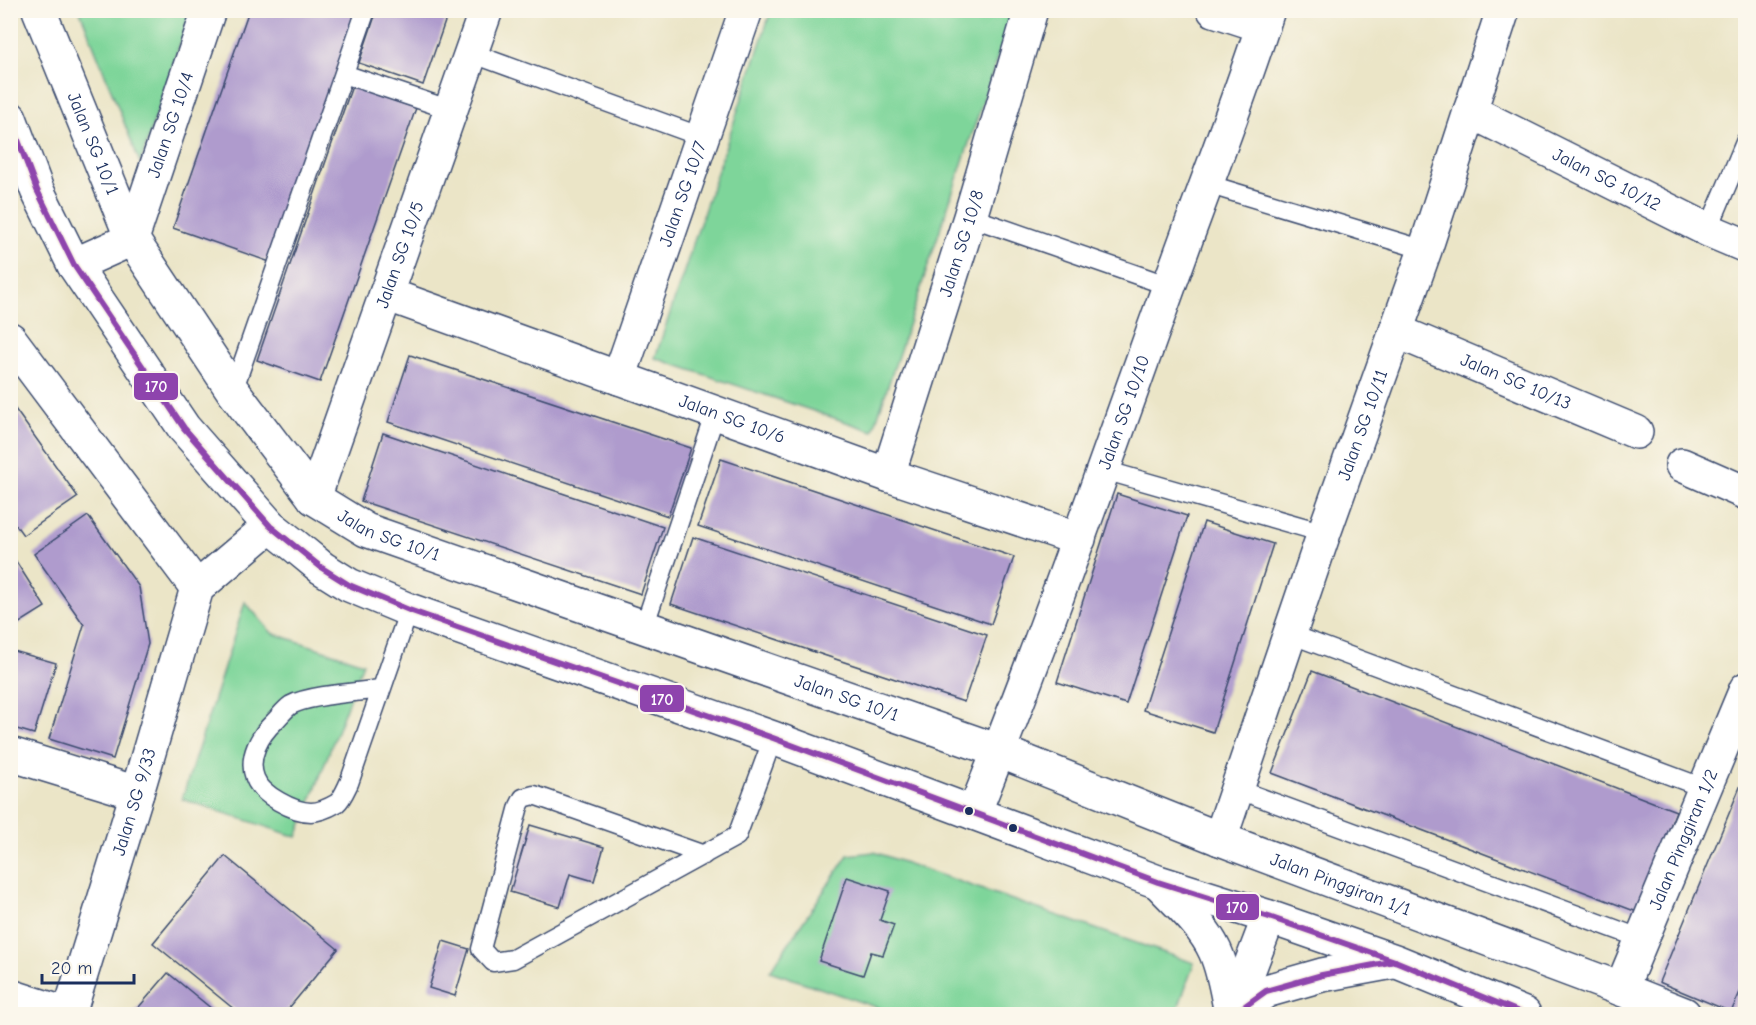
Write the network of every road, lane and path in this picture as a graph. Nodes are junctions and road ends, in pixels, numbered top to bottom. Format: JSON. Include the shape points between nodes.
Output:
{"nodes":[{"id":1,"x":39,"y":10,"type":"edge"},
{"id":2,"x":209,"y":10,"type":"edge"},
{"id":3,"x":366,"y":10,"type":"edge"},
{"id":4,"x":486,"y":10,"type":"edge"},
{"id":5,"x":746,"y":10,"type":"edge"},
{"id":6,"x":1031,"y":10,"type":"edge"},
{"id":7,"x":1214,"y":10,"type":"edge"},
{"id":8,"x":1503,"y":10,"type":"edge"},
{"id":9,"x":1265,"y":18,"type":"edge"},
{"id":10,"x":471,"y":53,"type":"junction"},
{"id":11,"x":344,"y":74,"type":"junction"},
{"id":12,"x":451,"y":110,"type":"junction"},
{"id":13,"x":1470,"y":111,"type":"junction"},
{"id":14,"x":10,"y":118,"type":"edge"},
{"id":15,"x":702,"y":137,"type":"junction"},
{"id":16,"x":1746,"y":140,"type":"edge"},
{"id":17,"x":1207,"y":184,"type":"junction"},
{"id":18,"x":970,"y":217,"type":"junction"},
{"id":19,"x":1708,"y":230,"type":"junction"},
{"id":20,"x":132,"y":239,"type":"junction"},
{"id":21,"x":1746,"y":246,"type":"edge"},
{"id":22,"x":1425,"y":250,"type":"junction"},
{"id":23,"x":74,"y":265,"type":"junction"},
{"id":24,"x":1169,"y":286,"type":"junction"},
{"id":25,"x":386,"y":294,"type":"junction"},
{"id":26,"x":1396,"y":331,"type":"junction"},
{"id":27,"x":10,"y":339,"type":"edge"},
{"id":28,"x":619,"y":378,"type":"junction"},
{"id":29,"x":233,"y":391,"type":"junction"},
{"id":30,"x":716,"y":412,"type":"junction"},
{"id":31,"x":1636,"y":432,"type":"dead end"},
{"id":32,"x":1682,"y":465,"type":"dead end"},
{"id":33,"x":1104,"y":470,"type":"junction"},
{"id":34,"x":888,"y":475,"type":"junction"},
{"id":35,"x":1746,"y":493,"type":"edge"},
{"id":36,"x":314,"y":498,"type":"junction"},
{"id":37,"x":270,"y":526,"type":"junction"},
{"id":38,"x":1324,"y":533,"type":"junction"},
{"id":39,"x":1078,"y":539,"type":"junction"},
{"id":40,"x":197,"y":588,"type":"junction"},
{"id":41,"x":409,"y":610,"type":"junction"},
{"id":42,"x":644,"y":627,"type":"junction"},
{"id":43,"x":1290,"y":634,"type":"junction"},
{"id":44,"x":381,"y":689,"type":"junction"},
{"id":45,"x":1746,"y":689,"type":"edge"},
{"id":46,"x":773,"y":738,"type":"junction"},
{"id":47,"x":999,"y":751,"type":"junction"},
{"id":48,"x":10,"y":754,"type":"edge"},
{"id":49,"x":1704,"y":788,"type":"junction"},
{"id":50,"x":1237,"y":789,"type":"junction"},
{"id":51,"x":137,"y":793,"type":"junction"},
{"id":52,"x":974,"y":813,"type":"junction"},
{"id":53,"x":1220,"y":839,"type":"junction"},
{"id":54,"x":704,"y":855,"type":"junction"},
{"id":55,"x":1158,"y":882,"type":"junction"},
{"id":56,"x":1269,"y":917,"type":"junction"},
{"id":57,"x":1642,"y":939,"type":"junction"},
{"id":58,"x":1395,"y":961,"type":"junction"},
{"id":59,"x":1621,"y":989,"type":"junction"},
{"id":60,"x":10,"y":996,"type":"edge"},
{"id":61,"x":68,"y":1014,"type":"edge"},
{"id":62,"x":1233,"y":1014,"type":"edge"},
{"id":63,"x":1524,"y":1014,"type":"edge"},
{"id":64,"x":1684,"y":1014,"type":"edge"}],
"edges":[{"from":1,"to":20,"type":"street","name":"Jalan SG 10/1"},
{"from":2,"to":20,"type":"street","name":"Jalan SG 10/4"},
{"from":3,"to":11,"type":"lane"},
{"from":4,"to":10,"type":"street","name":"Jalan SG 10/5"},
{"from":5,"to":15,"type":"street","name":"Jalan SG 10/7"},
{"from":6,"to":18,"type":"street","name":"Jalan SG 10/8"},
{"from":7,"to":9,"type":"street"},
{"from":8,"to":13,"type":"street","name":"Jalan SG 10/11"},
{"from":9,"to":17,"type":"street","name":"Jalan SG 10/10"},
{"from":10,"to":12,"type":"street","name":"Jalan SG 10/5"},
{"from":10,"to":15,"type":"lane"},
{"from":11,"to":12,"type":"lane"},
{"from":11,"to":29,"type":"lane"},
{"from":12,"to":25,"type":"street","name":"Jalan SG 10/5"},
{"from":13,"to":19,"type":"street","name":"Jalan SG 10/12"},
{"from":13,"to":22,"type":"street","name":"Jalan SG 10/11"},
{"from":14,"to":23,"type":"street","via":[[37,190]]},
{"from":15,"to":28,"type":"street","name":"Jalan SG 10/7"},
{"from":16,"to":19,"type":"lane"},
{"from":17,"to":22,"type":"lane"},
{"from":17,"to":24,"type":"street","name":"Jalan SG 10/10"},
{"from":18,"to":24,"type":"lane"},
{"from":18,"to":34,"type":"street","name":"Jalan SG 10/8"},
{"from":19,"to":21,"type":"street","name":"Jalan SG 10/12"},
{"from":20,"to":23,"type":"street"},
{"from":20,"to":29,"type":"street","name":"Jalan SG 10/1"},
{"from":22,"to":26,"type":"street","name":"Jalan SG 10/11"},
{"from":23,"to":37,"type":"street","via":[[184,428]]},
{"from":24,"to":33,"type":"street","name":"Jalan SG 10/10"},
{"from":25,"to":28,"type":"street","name":"Jalan SG 10/6"},
{"from":25,"to":36,"type":"street","name":"Jalan SG 10/5"},
{"from":26,"to":31,"type":"street","name":"Jalan SG 10/13"},
{"from":26,"to":38,"type":"street","name":"Jalan SG 10/11"},
{"from":27,"to":40,"type":"street"},
{"from":28,"to":30,"type":"street","name":"Jalan SG 10/6"},
{"from":29,"to":36,"type":"street","name":"Jalan SG 10/1"},
{"from":30,"to":34,"type":"street","name":"Jalan SG 10/6"},
{"from":30,"to":42,"type":"lane"},
{"from":32,"to":35,"type":"street"},
{"from":33,"to":38,"type":"lane"},
{"from":33,"to":39,"type":"street","name":"Jalan SG 10/10"},
{"from":34,"to":39,"type":"street","name":"Jalan SG 10/6"},
{"from":36,"to":42,"type":"street","name":"Jalan SG 10/1","via":[[366,531]]},
{"from":37,"to":40,"type":"street"},
{"from":37,"to":41,"type":"street","via":[[349,585]]},
{"from":38,"to":43,"type":"street","name":"Jalan SG 10/11"},
{"from":39,"to":47,"type":"street","name":"Jalan SG 10/10"},
{"from":40,"to":51,"type":"street","name":"Jalan SG 9/33"},
{"from":41,"to":44,"type":"lane"},
{"from":41,"to":46,"type":"street"},
{"from":42,"to":47,"type":"street","name":"Jalan SG 10/1"},
{"from":43,"to":49,"type":"lane"},
{"from":43,"to":50,"type":"street","name":"Jalan SG 10/11"},
{"from":44,"to":44,"type":"lane","via":[[339,802],[312,812],[296,810],[282,804],[255,780],[255,748],[266,729],[291,705]]},
{"from":45,"to":49,"type":"street","name":"Jalan Pinggiran 1/2"},
{"from":46,"to":52,"type":"street"},
{"from":46,"to":54,"type":"lane","via":[[737,836]]},
{"from":47,"to":52,"type":"street","name":"Jalan SG 10/10"},
{"from":47,"to":53,"type":"street","name":"Jalan Pinggiran 1/1"},
{"from":48,"to":51,"type":"street"},
{"from":49,"to":57,"type":"street","name":"Jalan Pinggiran 1/2"},
{"from":50,"to":53,"type":"street","name":"Jalan SG 10/11"},
{"from":50,"to":57,"type":"lane"},
{"from":51,"to":61,"type":"street","name":"Jalan SG 9/33"},
{"from":52,"to":55,"type":"street"},
{"from":53,"to":59,"type":"street","name":"Jalan Pinggiran 1/1"},
{"from":54,"to":54,"type":"lane","via":[[534,795],[523,798],[481,949],[494,962],[513,958]]},
{"from":55,"to":56,"type":"street"},
{"from":55,"to":62,"type":"street","via":[[1196,922],[1215,950]]},
{"from":56,"to":58,"type":"street"},
{"from":56,"to":62,"type":"street"},
{"from":57,"to":59,"type":"street","name":"Jalan Pinggiran 1/2"},
{"from":58,"to":62,"type":"street","via":[[1266,991]]},
{"from":58,"to":63,"type":"street"},
{"from":59,"to":64,"type":"street","name":"Jalan Pinggiran 1/1"},
{"from":60,"to":61,"type":"street"}]}
